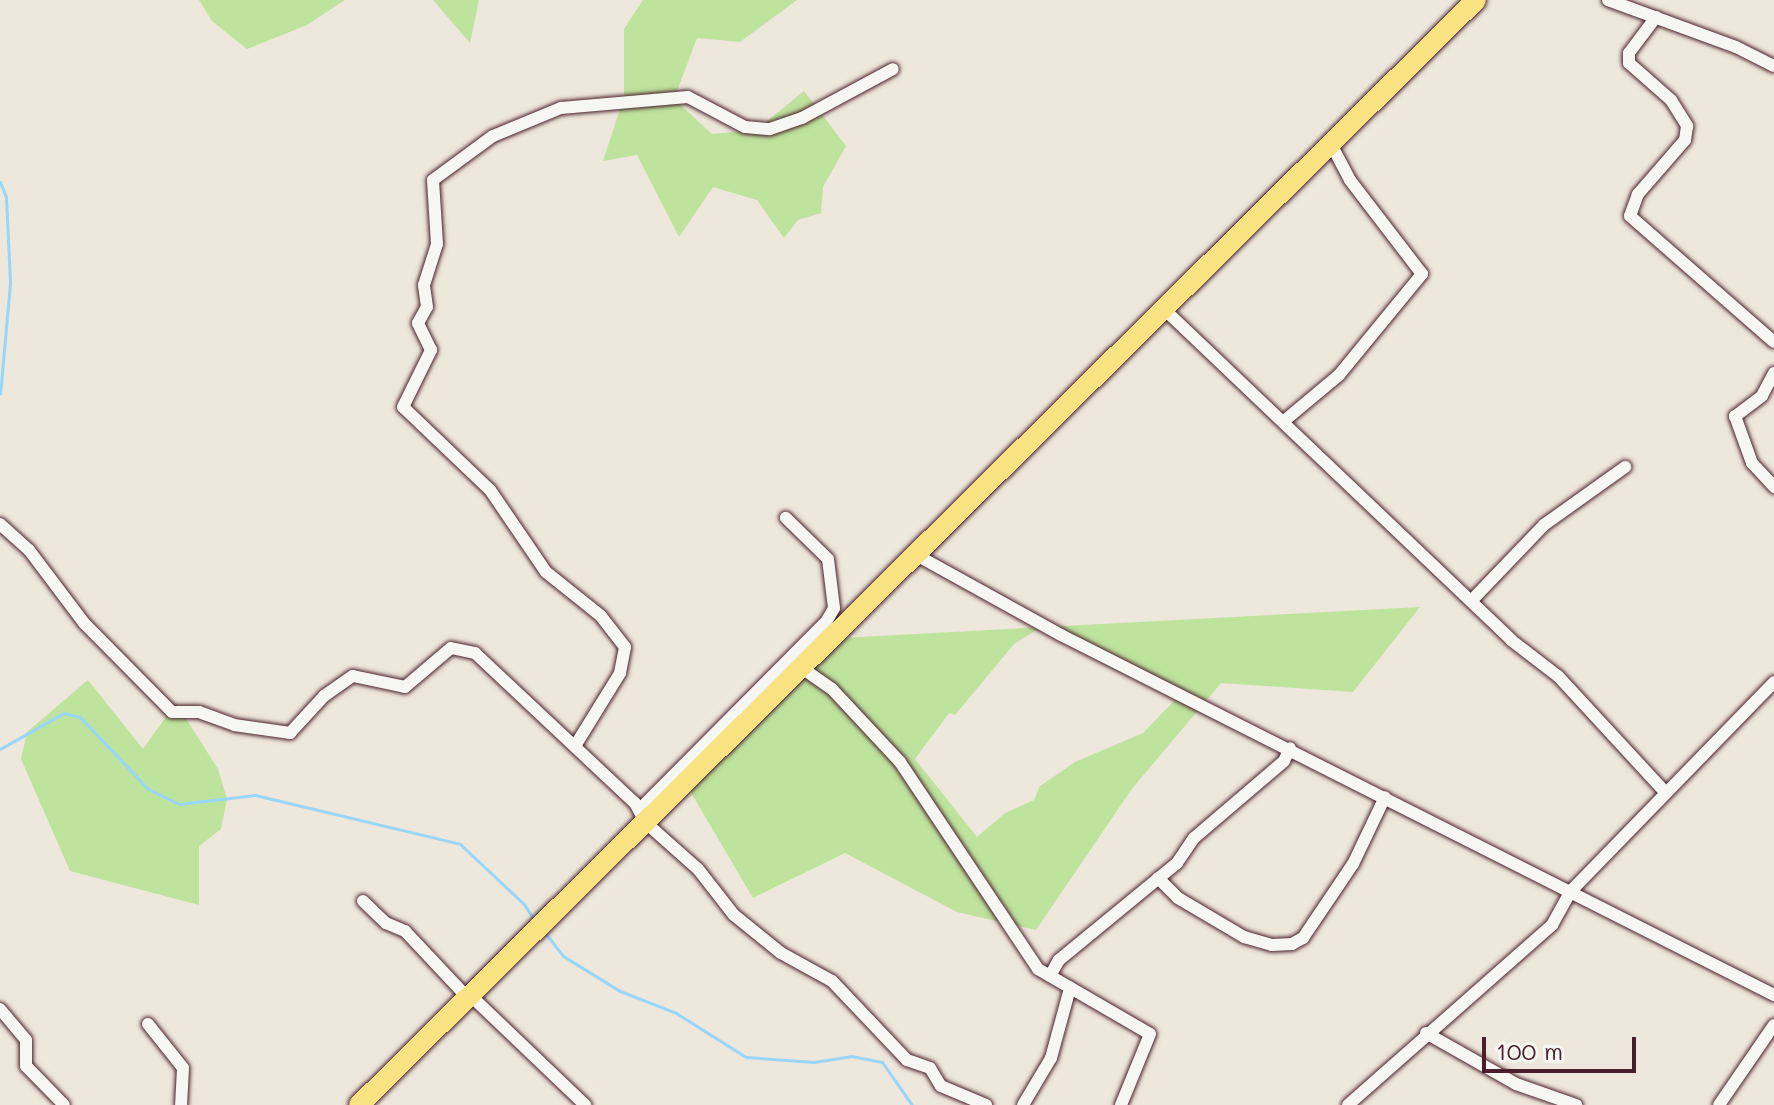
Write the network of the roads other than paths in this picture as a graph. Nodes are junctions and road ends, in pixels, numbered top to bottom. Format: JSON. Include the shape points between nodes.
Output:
{"nodes":[{"id":1,"x":1476,"y":0,"type":"edge"},
{"id":2,"x":1608,"y":0,"type":"edge"},
{"id":3,"x":1656,"y":17,"type":"junction"},
{"id":4,"x":1774,"y":66,"type":"edge"},
{"id":5,"x":893,"y":69,"type":"dead end"},
{"id":6,"x":1331,"y":144,"type":"junction"},
{"id":7,"x":1165,"y":310,"type":"junction"},
{"id":8,"x":1774,"y":342,"type":"edge"},
{"id":9,"x":1774,"y":373,"type":"edge"},
{"id":10,"x":1284,"y":421,"type":"junction"},
{"id":11,"x":1625,"y":467,"type":"dead end"},
{"id":12,"x":1774,"y":487,"type":"edge"},
{"id":13,"x":786,"y":518,"type":"dead end"},
{"id":14,"x":0,"y":524,"type":"edge"},
{"id":15,"x":918,"y":556,"type":"junction"},
{"id":16,"x":1473,"y":599,"type":"junction"},
{"id":17,"x":802,"y":668,"type":"junction"},
{"id":18,"x":1773,"y":685,"type":"edge"},
{"id":19,"x":575,"y":746,"type":"junction"},
{"id":20,"x":1290,"y":748,"type":"junction"},
{"id":21,"x":1665,"y":792,"type":"junction"},
{"id":22,"x":1385,"y":797,"type":"junction"},
{"id":23,"x":642,"y":816,"type":"junction"},
{"id":24,"x":1158,"y":878,"type":"junction"},
{"id":25,"x":1570,"y":892,"type":"junction"},
{"id":26,"x":363,"y":901,"type":"dead end"},
{"id":27,"x":1050,"y":976,"type":"junction"},
{"id":28,"x":1070,"y":988,"type":"junction"},
{"id":29,"x":1774,"y":995,"type":"edge"},
{"id":30,"x":468,"y":996,"type":"junction"},
{"id":31,"x":0,"y":1009,"type":"edge"},
{"id":32,"x":148,"y":1024,"type":"dead end"},
{"id":33,"x":1774,"y":1025,"type":"edge"},
{"id":34,"x":1426,"y":1033,"type":"junction"},
{"id":35,"x":64,"y":1105,"type":"edge"},
{"id":36,"x":181,"y":1105,"type":"edge"},
{"id":37,"x":359,"y":1105,"type":"edge"},
{"id":38,"x":585,"y":1105,"type":"edge"},
{"id":39,"x":986,"y":1105,"type":"edge"},
{"id":40,"x":1023,"y":1105,"type":"edge"},
{"id":41,"x":1121,"y":1105,"type":"edge"},
{"id":42,"x":1348,"y":1105,"type":"edge"},
{"id":43,"x":1576,"y":1105,"type":"edge"},
{"id":44,"x":1719,"y":1105,"type":"edge"}],
"edges":[{"from":1,"to":6,"type":"main road"},
{"from":2,"to":3,"type":"street"},
{"from":3,"to":4,"type":"street"},
{"from":3,"to":8,"type":"street","via":[[1629,53],[1629,63],[1671,100],[1687,126],[1685,140],[1638,194],[1630,216]]},
{"from":5,"to":19,"type":"street","via":[[802,118],[770,129],[745,127],[688,97],[561,108],[493,136],[433,180],[437,244],[424,285],[427,307],[418,323],[431,350],[403,407],[490,490],[546,572],[601,616],[625,647],[620,673]]},
{"from":6,"to":7,"type":"main road"},
{"from":6,"to":10,"type":"street","via":[[1350,180],[1422,274],[1339,375]]},
{"from":7,"to":10,"type":"street"},
{"from":7,"to":15,"type":"main road"},
{"from":9,"to":12,"type":"street","via":[[1762,396],[1735,416],[1752,463]]},
{"from":10,"to":16,"type":"street"},
{"from":11,"to":16,"type":"street","via":[[1544,525]]},
{"from":13,"to":23,"type":"street","via":[[828,559],[834,608]]},
{"from":14,"to":19,"type":"street","via":[[29,550],[84,623],[172,712],[199,712],[234,725],[290,733],[324,696],[353,676],[405,687],[441,653],[462,647],[475,653]]},
{"from":15,"to":17,"type":"main road"},
{"from":15,"to":20,"type":"street","via":[[1061,635]]},
{"from":16,"to":21,"type":"street","via":[[1511,640],[1558,676]]},
{"from":17,"to":23,"type":"main road"},
{"from":17,"to":27,"type":"street","via":[[832,689],[900,762],[1038,969]]},
{"from":18,"to":21,"type":"street"},
{"from":19,"to":23,"type":"street"},
{"from":20,"to":22,"type":"street"},
{"from":20,"to":24,"type":"street","via":[[1284,761],[1215,818]]},
{"from":21,"to":25,"type":"street"},
{"from":22,"to":24,"type":"street","via":[[1353,864],[1303,938],[1292,944],[1244,937],[1178,898]]},
{"from":22,"to":25,"type":"street"},
{"from":23,"to":30,"type":"main road"},
{"from":23,"to":39,"type":"street","via":[[698,869],[734,915],[781,953],[832,981],[907,1060],[930,1068],[941,1086]]},
{"from":24,"to":27,"type":"street","via":[[1059,960]]},
{"from":25,"to":29,"type":"street"},
{"from":25,"to":34,"type":"street","via":[[1552,925]]},
{"from":26,"to":30,"type":"street","via":[[386,923],[405,931]]},
{"from":27,"to":28,"type":"street"},
{"from":28,"to":40,"type":"street","via":[[1051,1058]]},
{"from":28,"to":41,"type":"street","via":[[1150,1034]]},
{"from":30,"to":37,"type":"main road"},
{"from":30,"to":38,"type":"street"},
{"from":31,"to":35,"type":"street","via":[[26,1040],[26,1066]]},
{"from":32,"to":36,"type":"street","via":[[183,1068]]},
{"from":33,"to":44,"type":"street"},
{"from":34,"to":42,"type":"street"},
{"from":34,"to":43,"type":"street","via":[[1516,1084]]}]}
